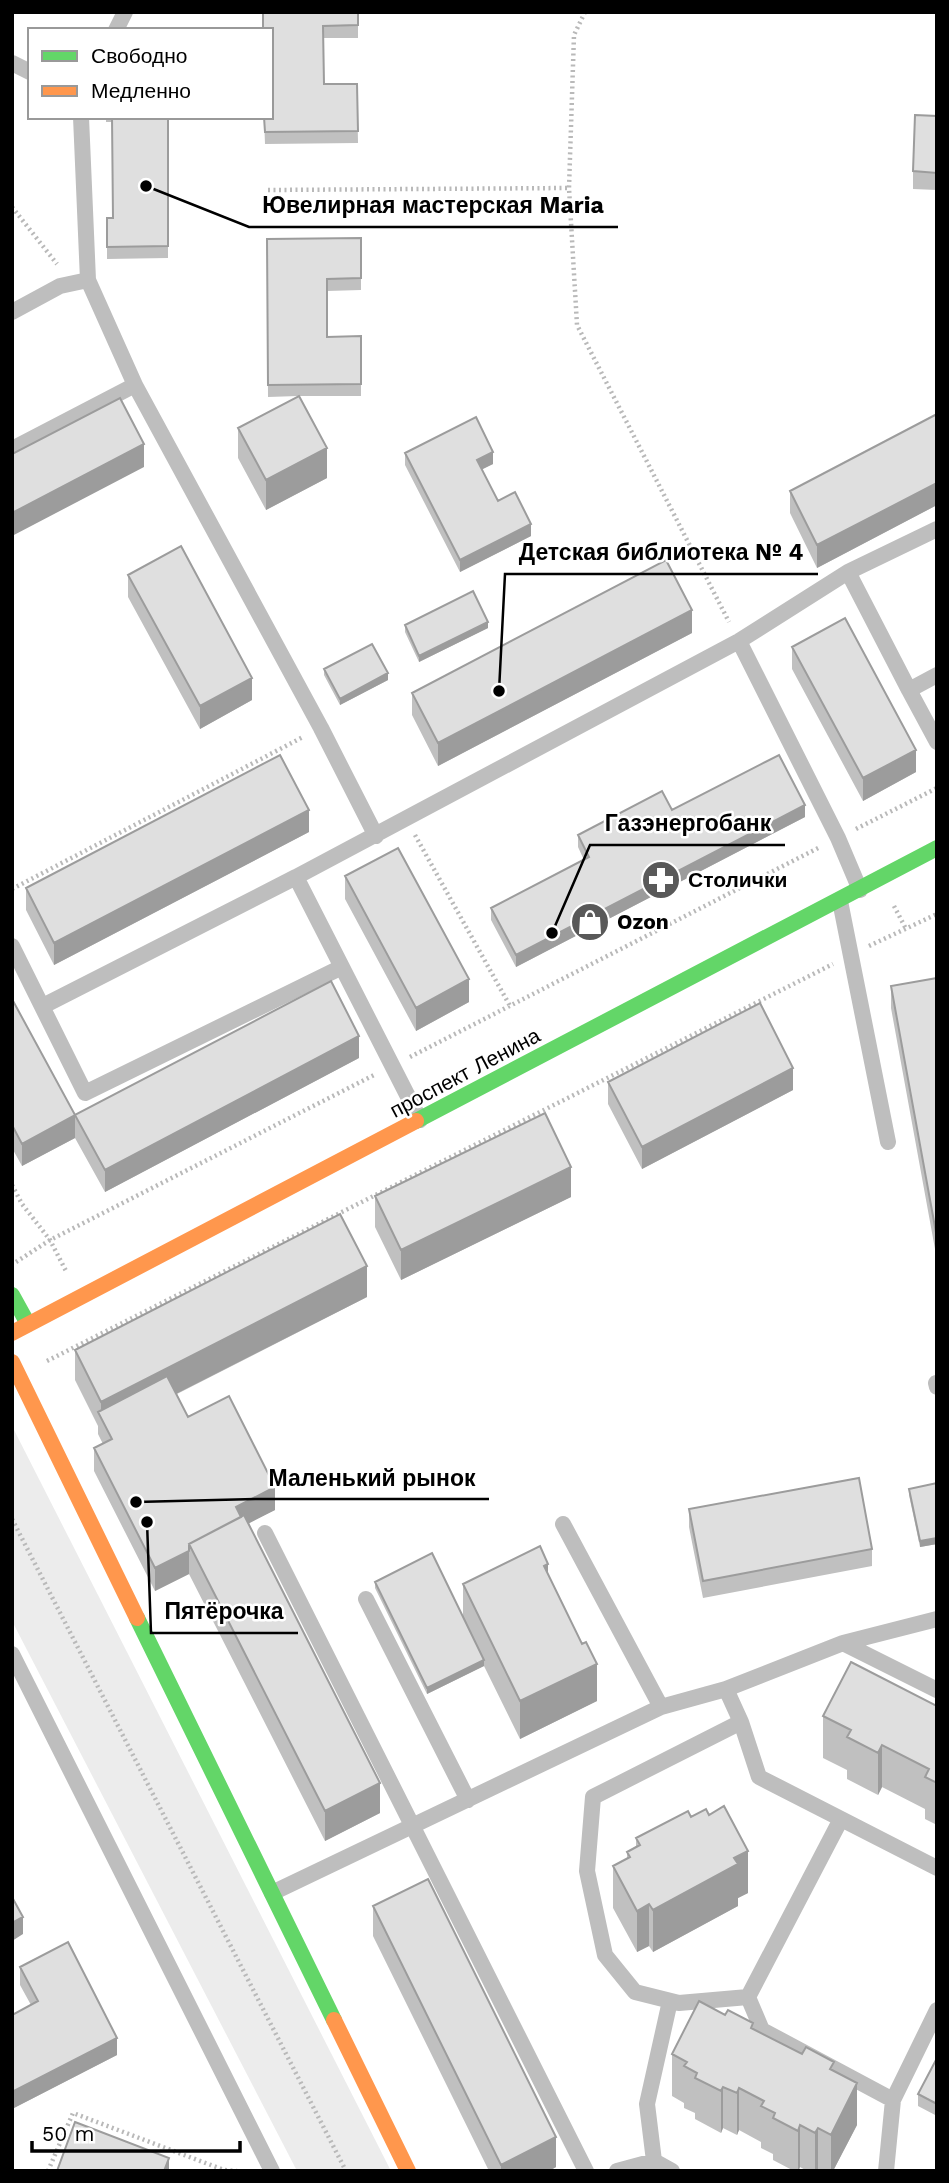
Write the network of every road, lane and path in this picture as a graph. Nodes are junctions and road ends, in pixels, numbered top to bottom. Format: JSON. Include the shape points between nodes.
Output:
{"nodes":[{"id":1,"x":125,"y":12,"type":"edge"},
{"id":2,"x":585,"y":12,"type":"edge"},
{"id":3,"x":117,"y":28,"type":"edge"},
{"id":4,"x":12,"y":63,"type":"edge"},
{"id":5,"x":28,"y":71,"type":"edge"},
{"id":6,"x":81,"y":119,"type":"edge"},
{"id":7,"x":569,"y":188,"type":"junction"},
{"id":8,"x":268,"y":190,"type":"dead end"},
{"id":9,"x":12,"y":207,"type":"edge"},
{"id":10,"x":80,"y":282,"type":"junction"},
{"id":11,"x":12,"y":312,"type":"edge"},
{"id":12,"x":135,"y":385,"type":"junction"},
{"id":13,"x":12,"y":449,"type":"edge"},
{"id":14,"x":937,"y":529,"type":"edge"},
{"id":15,"x":848,"y":572,"type":"junction"},
{"id":16,"x":739,"y":641,"type":"junction"},
{"id":17,"x":937,"y":675,"type":"edge"},
{"id":18,"x":909,"y":690,"type":"junction"},
{"id":19,"x":321,"y":728,"type":"junction"},
{"id":20,"x":937,"y":742,"type":"edge"},
{"id":21,"x":937,"y":788,"type":"edge"},
{"id":22,"x":406,"y":820,"type":"junction"},
{"id":23,"x":376,"y":836,"type":"junction"},
{"id":24,"x":838,"y":838,"type":"junction"},
{"id":25,"x":937,"y":849,"type":"edge"},
{"id":26,"x":296,"y":877,"type":"junction"},
{"id":27,"x":12,"y":889,"type":"edge"},
{"id":28,"x":860,"y":890,"type":"junction"},
{"id":29,"x":840,"y":901,"type":"junction"},
{"id":30,"x":937,"y":914,"type":"edge"},
{"id":31,"x":13,"y":949,"type":"edge"},
{"id":32,"x":850,"y":955,"type":"junction"},
{"id":33,"x":342,"y":967,"type":"junction"},
{"id":34,"x":43,"y":1006,"type":"junction"},
{"id":35,"x":510,"y":1006,"type":"junction"},
{"id":36,"x":393,"y":1066,"type":"junction"},
{"id":37,"x":421,"y":1119,"type":"junction"},
{"id":38,"x":888,"y":1142,"type":"dead end"},
{"id":39,"x":12,"y":1185,"type":"edge"},
{"id":40,"x":50,"y":1240,"type":"junction"},
{"id":41,"x":12,"y":1264,"type":"edge"},
{"id":42,"x":12,"y":1295,"type":"edge"},
{"id":43,"x":29,"y":1324,"type":"junction"},
{"id":44,"x":12,"y":1333,"type":"edge"},
{"id":45,"x":16,"y":1369,"type":"edge"},
{"id":46,"x":12,"y":1519,"type":"edge"},
{"id":47,"x":563,"y":1524,"type":"dead end"},
{"id":48,"x":264,"y":1533,"type":"dead end"},
{"id":49,"x":366,"y":1599,"type":"dead end"},
{"id":50,"x":937,"y":1619,"type":"edge"},
{"id":51,"x":843,"y":1643,"type":"junction"},
{"id":52,"x":12,"y":1654,"type":"edge"},
{"id":53,"x":726,"y":1689,"type":"junction"},
{"id":54,"x":937,"y":1690,"type":"edge"},
{"id":55,"x":661,"y":1707,"type":"junction"},
{"id":56,"x":741,"y":1722,"type":"junction"},
{"id":57,"x":468,"y":1800,"type":"junction"},
{"id":58,"x":841,"y":1819,"type":"junction"},
{"id":59,"x":413,"y":1826,"type":"junction"},
{"id":60,"x":937,"y":1868,"type":"edge"},
{"id":61,"x":272,"y":1893,"type":"junction"},
{"id":62,"x":748,"y":1997,"type":"junction"},
{"id":63,"x":670,"y":2001,"type":"junction"},
{"id":64,"x":937,"y":2010,"type":"edge"},
{"id":65,"x":893,"y":2100,"type":"junction"},
{"id":66,"x":654,"y":2161,"type":"junction"},
{"id":67,"x":48,"y":2171,"type":"edge"},
{"id":68,"x":237,"y":2171,"type":"edge"},
{"id":69,"x":272,"y":2171,"type":"edge"},
{"id":70,"x":346,"y":2171,"type":"edge"},
{"id":71,"x":408,"y":2171,"type":"edge"},
{"id":72,"x":586,"y":2171,"type":"edge"},
{"id":73,"x":617,"y":2171,"type":"edge"},
{"id":74,"x":672,"y":2171,"type":"edge"},
{"id":75,"x":886,"y":2171,"type":"edge"}],
"edges":[{"from":1,"to":3,"type":"lane"},
{"from":2,"to":7,"type":"path","via":[[574,35]]},
{"from":4,"to":5,"type":"lane"},
{"from":6,"to":10,"type":"lane"},
{"from":7,"to":8,"type":"path"},
{"from":7,"to":16,"type":"path","via":[[577,325]]},
{"from":9,"to":10,"type":"path"},
{"from":10,"to":11,"type":"lane","via":[[60,286]]},
{"from":10,"to":12,"type":"lane"},
{"from":12,"to":13,"type":"lane"},
{"from":12,"to":19,"type":"lane"},
{"from":14,"to":15,"type":"lane"},
{"from":15,"to":16,"type":"lane"},
{"from":15,"to":18,"type":"lane"},
{"from":16,"to":22,"type":"lane"},
{"from":16,"to":24,"type":"lane"},
{"from":17,"to":18,"type":"lane"},
{"from":18,"to":20,"type":"lane"},
{"from":19,"to":23,"type":"lane"},
{"from":19,"to":27,"type":"path"},
{"from":21,"to":24,"type":"path"},
{"from":22,"to":23,"type":"lane"},
{"from":22,"to":35,"type":"path"},
{"from":23,"to":26,"type":"lane"},
{"from":24,"to":28,"type":"lane"},
{"from":24,"to":35,"type":"path"},
{"from":25,"to":28,"type":"main road","name":"проспект Ленина"},
{"from":26,"to":33,"type":"lane"},
{"from":26,"to":34,"type":"lane"},
{"from":28,"to":29,"type":"main road","name":"проспект Ленина"},
{"from":29,"to":32,"type":"lane"},
{"from":29,"to":37,"type":"main road","name":"проспект Ленина"},
{"from":30,"to":32,"type":"path"},
{"from":31,"to":34,"type":"lane"},
{"from":32,"to":38,"type":"lane"},
{"from":32,"to":45,"type":"path"},
{"from":33,"to":34,"type":"lane","via":[[85,1093]]},
{"from":33,"to":36,"type":"lane"},
{"from":35,"to":36,"type":"path"},
{"from":36,"to":37,"type":"lane"},
{"from":36,"to":40,"type":"path"},
{"from":37,"to":43,"type":"main road","name":"проспект Ленина"},
{"from":39,"to":40,"type":"path"},
{"from":40,"to":41,"type":"path"},
{"from":42,"to":43,"type":"main road"},
{"from":43,"to":44,"type":"main road","name":"проспект Ленина"},
{"from":45,"to":61,"type":"main road"},
{"from":46,"to":70,"type":"path"},
{"from":47,"to":55,"type":"lane"},
{"from":48,"to":59,"type":"lane"},
{"from":49,"to":57,"type":"lane"},
{"from":50,"to":51,"type":"lane"},
{"from":51,"to":53,"type":"lane"},
{"from":51,"to":54,"type":"lane"},
{"from":52,"to":69,"type":"lane"},
{"from":53,"to":55,"type":"lane"},
{"from":53,"to":56,"type":"lane"},
{"from":55,"to":57,"type":"lane"},
{"from":56,"to":58,"type":"lane","via":[[759,1777]]},
{"from":56,"to":63,"type":"lane","via":[[593,1797],[587,1871],[605,1955],[635,1993]]},
{"from":57,"to":59,"type":"lane"},
{"from":58,"to":60,"type":"lane"},
{"from":58,"to":62,"type":"lane"},
{"from":59,"to":61,"type":"lane"},
{"from":59,"to":72,"type":"lane"},
{"from":61,"to":71,"type":"main road"},
{"from":62,"to":63,"type":"lane"},
{"from":62,"to":65,"type":"lane","via":[[762,2030]]},
{"from":63,"to":66,"type":"lane","via":[[647,2104]]},
{"from":64,"to":65,"type":"lane"},
{"from":65,"to":75,"type":"lane"},
{"from":66,"to":73,"type":"lane"},
{"from":66,"to":74,"type":"lane"},
{"from":67,"to":68,"type":"path","via":[[72,2113]]}]}
